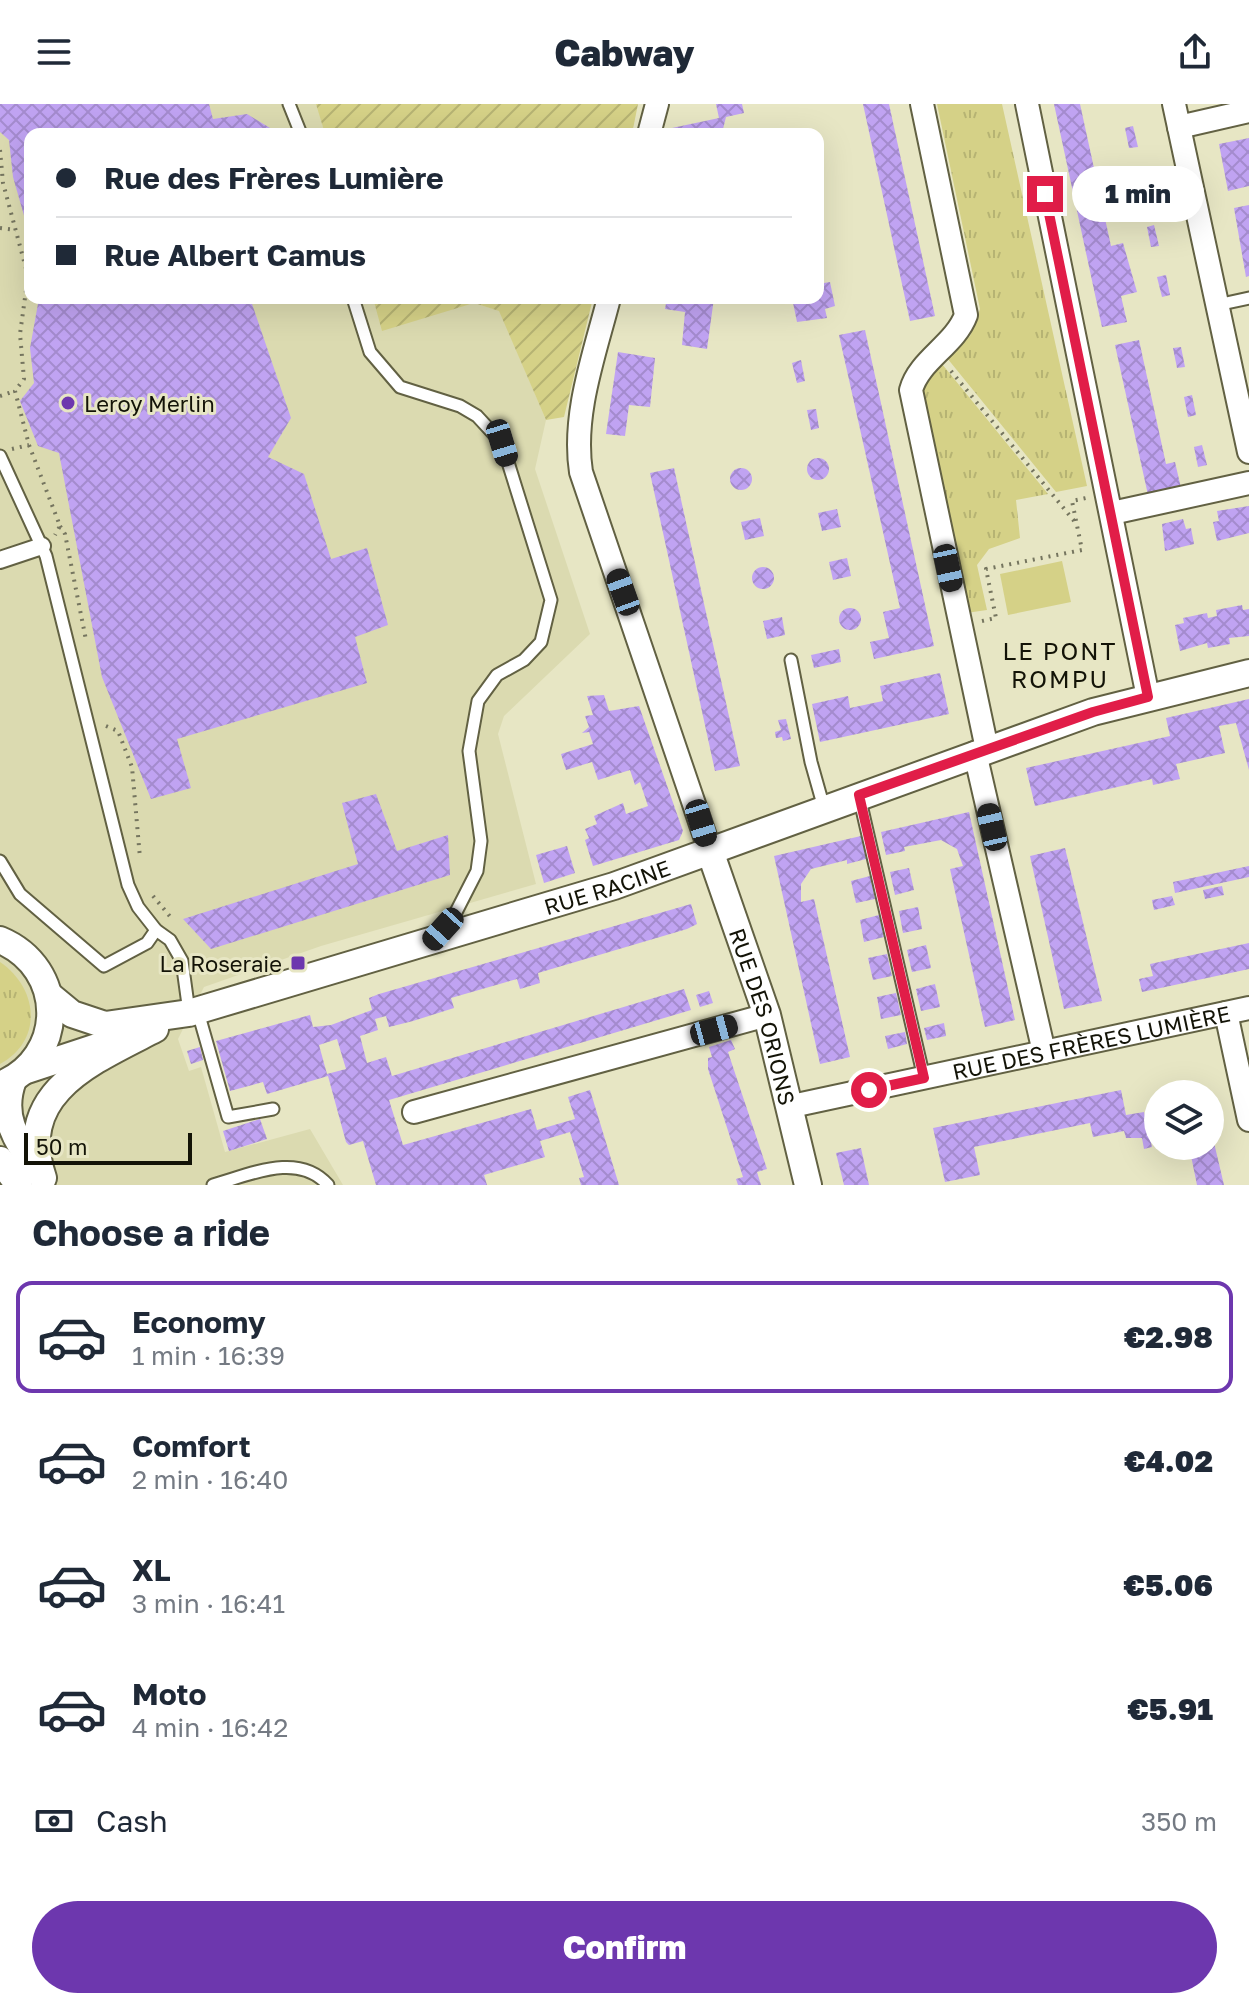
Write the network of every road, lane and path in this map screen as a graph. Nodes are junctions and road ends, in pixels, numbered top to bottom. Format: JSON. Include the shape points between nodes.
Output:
{"nodes":[{"id":1,"x":289,"y":104,"type":"edge"},
{"id":2,"x":657,"y":104,"type":"edge"},
{"id":3,"x":922,"y":104,"type":"edge"},
{"id":4,"x":1027,"y":104,"type":"edge"},
{"id":5,"x":1174,"y":104,"type":"edge"},
{"id":6,"x":1249,"y":111,"type":"edge"},
{"id":7,"x":1179,"y":127,"type":"junction"},
{"id":8,"x":299,"y":128,"type":"edge"},
{"id":9,"x":651,"y":128,"type":"edge"},
{"id":10,"x":0,"y":150,"type":"edge"},
{"id":11,"x":0,"y":228,"type":"edge"},
{"id":12,"x":16,"y":230,"type":"junction"},
{"id":13,"x":24,"y":261,"type":"edge"},
{"id":14,"x":1249,"y":298,"type":"edge"},
{"id":15,"x":24,"y":304,"type":"edge"},
{"id":16,"x":355,"y":304,"type":"edge"},
{"id":17,"x":608,"y":304,"type":"edge"},
{"id":18,"x":1217,"y":305,"type":"junction"},
{"id":19,"x":937,"y":354,"type":"junction"},
{"id":20,"x":15,"y":391,"type":"junction"},
{"id":21,"x":0,"y":396,"type":"edge"},
{"id":22,"x":1249,"y":452,"type":"edge"},
{"id":23,"x":0,"y":456,"type":"edge"},
{"id":24,"x":1249,"y":483,"type":"edge"},
{"id":25,"x":1110,"y":503,"type":"junction"},
{"id":26,"x":1076,"y":523,"type":"junction"},
{"id":27,"x":60,"y":526,"type":"junction"},
{"id":28,"x":42,"y":546,"type":"junction"},
{"id":29,"x":0,"y":560,"type":"edge"},
{"id":30,"x":960,"y":626,"type":"junction"},
{"id":31,"x":85,"y":647,"type":"dead end"},
{"id":32,"x":791,"y":660,"type":"dead end"},
{"id":33,"x":1249,"y":673,"type":"edge"},
{"id":34,"x":1148,"y":697,"type":"junction"},
{"id":35,"x":103,"y":713,"type":"dead end"},
{"id":36,"x":981,"y":751,"type":"junction"},
{"id":37,"x":859,"y":795,"type":"junction"},
{"id":38,"x":824,"y":808,"type":"junction"},
{"id":39,"x":710,"y":851,"type":"junction"},
{"id":40,"x":0,"y":861,"type":"edge"},
{"id":41,"x":141,"y":865,"type":"dead end"},
{"id":42,"x":148,"y":890,"type":"dead end"},
{"id":43,"x":181,"y":928,"type":"dead end"},
{"id":44,"x":156,"y":930,"type":"junction"},
{"id":45,"x":3,"y":940,"type":"edge"},
{"id":46,"x":432,"y":942,"type":"junction"},
{"id":47,"x":49,"y":995,"type":"junction"},
{"id":48,"x":1249,"y":1008,"type":"edge"},
{"id":49,"x":193,"y":1012,"type":"junction"},
{"id":50,"x":1226,"y":1013,"type":"junction"},
{"id":51,"x":767,"y":1015,"type":"junction"},
{"id":52,"x":155,"y":1029,"type":"junction"},
{"id":53,"x":1044,"y":1052,"type":"junction"},
{"id":54,"x":924,"y":1078,"type":"junction"},
{"id":55,"x":13,"y":1079,"type":"edge"},
{"id":56,"x":792,"y":1106,"type":"junction"},
{"id":57,"x":273,"y":1109,"type":"dead end"},
{"id":58,"x":414,"y":1112,"type":"dead end"},
{"id":59,"x":1249,"y":1120,"type":"edge"},
{"id":60,"x":0,"y":1160,"type":"edge"},
{"id":61,"x":36,"y":1183,"type":"edge"},
{"id":62,"x":213,"y":1185,"type":"edge"},
{"id":63,"x":328,"y":1185,"type":"edge"},
{"id":64,"x":808,"y":1185,"type":"edge"}],
"edges":[{"from":1,"to":8,"type":"lane"},
{"from":2,"to":9,"type":"street"},
{"from":3,"to":19,"type":"street","via":[[966,306],[959,330]]},
{"from":4,"to":25,"type":"street"},
{"from":5,"to":7,"type":"street"},
{"from":6,"to":7,"type":"street"},
{"from":7,"to":18,"type":"street"},
{"from":10,"to":12,"type":"path"},
{"from":11,"to":12,"type":"path"},
{"from":12,"to":13,"type":"path"},
{"from":14,"to":18,"type":"lane"},
{"from":15,"to":20,"type":"path","via":[[20,334],[24,379]]},
{"from":16,"to":46,"type":"lane","via":[[370,352],[400,387],[460,406],[502,443],[551,600],[541,642],[524,660],[497,675],[478,701],[469,751],[481,841],[477,871],[454,916]]},
{"from":17,"to":39,"type":"street","via":[[582,411],[581,472]]},
{"from":18,"to":22,"type":"street"},
{"from":19,"to":26,"type":"path"},
{"from":19,"to":30,"type":"street","via":[[911,390]]},
{"from":20,"to":21,"type":"path"},
{"from":20,"to":27,"type":"path"},
{"from":23,"to":28,"type":"lane"},
{"from":24,"to":25,"type":"street"},
{"from":25,"to":26,"type":"path","via":[[1072,501]]},
{"from":25,"to":34,"type":"street"},
{"from":26,"to":30,"type":"path","via":[[1082,550],[986,569],[996,618]]},
{"from":27,"to":28,"type":"path","via":[[52,541]]},
{"from":27,"to":31,"type":"path","via":[[87,635]]},
{"from":28,"to":29,"type":"street"},
{"from":28,"to":44,"type":"lane","via":[[128,885]]},
{"from":30,"to":36,"type":"street"},
{"from":32,"to":38,"type":"lane"},
{"from":33,"to":34,"type":"street","name":"RUE RACINE"},
{"from":34,"to":36,"type":"street","name":"RUE RACINE"},
{"from":35,"to":41,"type":"path","via":[[106,727],[118,731],[132,767]]},
{"from":36,"to":37,"type":"street","name":"RUE RACINE"},
{"from":36,"to":53,"type":"street"},
{"from":37,"to":38,"type":"street","name":"RUE RACINE"},
{"from":37,"to":54,"type":"lane"},
{"from":38,"to":39,"type":"street","name":"RUE RACINE"},
{"from":39,"to":46,"type":"street","name":"RUE RACINE"},
{"from":39,"to":51,"type":"street","name":"RUE DES ORIONS"},
{"from":40,"to":44,"type":"lane","via":[[20,894],[104,966],[147,943]]},
{"from":42,"to":43,"type":"path"},
{"from":44,"to":49,"type":"lane","via":[[170,940],[182,961]]},
{"from":45,"to":47,"type":"street","via":[[38,969]]},
{"from":46,"to":49,"type":"street","name":"RUE RACINE"},
{"from":47,"to":49,"type":"street","name":"RUE RACINE","via":[[72,1014],[105,1025]]},
{"from":47,"to":55,"type":"street","via":[[50,1031],[41,1053]]},
{"from":48,"to":50,"type":"street","name":"RUE DES FRÈRES LUMIÈRE"},
{"from":49,"to":52,"type":"street","name":"RUE RACINE"},
{"from":49,"to":57,"type":"lane","via":[[228,1117]]},
{"from":50,"to":53,"type":"street","name":"RUE DES FRÈRES LUMIÈRE"},
{"from":50,"to":59,"type":"street"},
{"from":51,"to":56,"type":"street","name":"RUE DES ORIONS"},
{"from":51,"to":58,"type":"street"},
{"from":52,"to":55,"type":"street","name":"RUE RACINE"},
{"from":52,"to":61,"type":"street","via":[[50,1097],[35,1138]]},
{"from":53,"to":54,"type":"street","name":"RUE DES FRÈRES LUMIÈRE"},
{"from":54,"to":56,"type":"street","name":"RUE DES FRÈRES LUMIÈRE"},
{"from":55,"to":61,"type":"street","via":[[6,1104],[8,1123]]},
{"from":56,"to":64,"type":"street","name":"RUE DES ORIONS"},
{"from":60,"to":61,"type":"street"},
{"from":62,"to":63,"type":"lane","via":[[283,1167],[312,1173]]}]}
